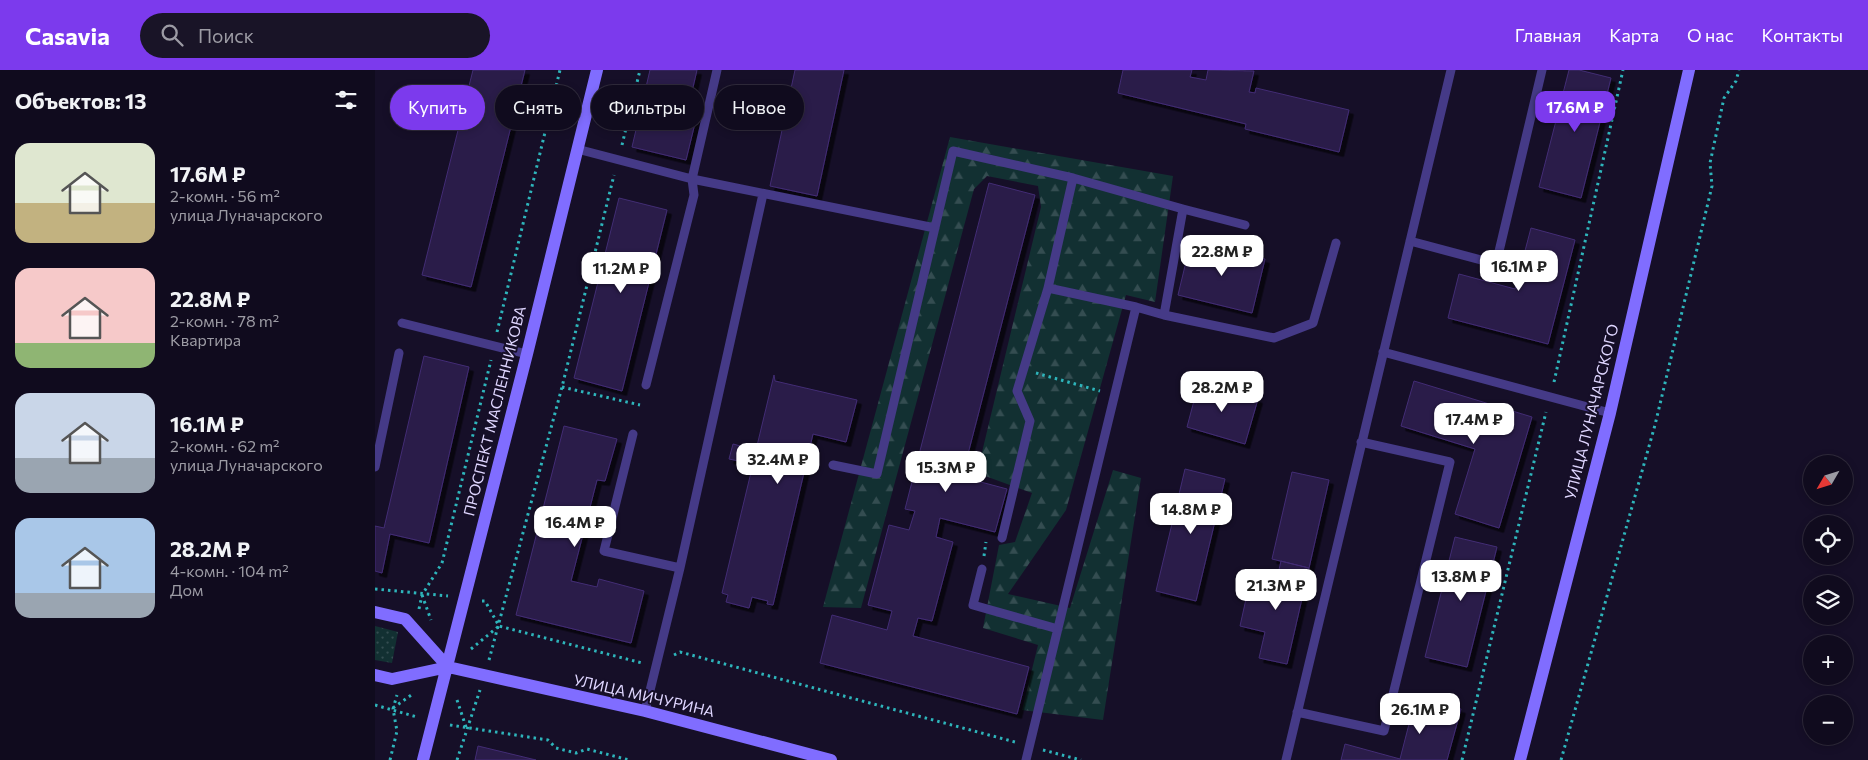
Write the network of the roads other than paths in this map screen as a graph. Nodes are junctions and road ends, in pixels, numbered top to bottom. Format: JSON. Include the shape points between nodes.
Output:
{"nodes":[{"id":1,"x":597,"y":70,"type":"edge"},
{"id":2,"x":717,"y":70,"type":"edge"},
{"id":3,"x":1451,"y":70,"type":"edge"},
{"id":4,"x":1542,"y":70,"type":"edge"},
{"id":5,"x":1689,"y":70,"type":"edge"},
{"id":6,"x":577,"y":149,"type":"junction"},
{"id":7,"x":1073,"y":178,"type":"junction"},
{"id":8,"x":692,"y":179,"type":"junction"},
{"id":9,"x":763,"y":194,"type":"junction"},
{"id":10,"x":1183,"y":210,"type":"junction"},
{"id":11,"x":1245,"y":225,"type":"dead end"},
{"id":12,"x":935,"y":228,"type":"junction"},
{"id":13,"x":1410,"y":241,"type":"junction"},
{"id":14,"x":1336,"y":243,"type":"dead end"},
{"id":15,"x":1048,"y":288,"type":"junction"},
{"id":16,"x":1136,"y":308,"type":"junction"},
{"id":17,"x":1164,"y":315,"type":"junction"},
{"id":18,"x":402,"y":323,"type":"dead end"},
{"id":19,"x":1383,"y":352,"type":"junction"},
{"id":20,"x":399,"y":353,"type":"dead end"},
{"id":21,"x":527,"y":354,"type":"junction"},
{"id":22,"x":646,"y":385,"type":"dead end"},
{"id":23,"x":1610,"y":413,"type":"junction"},
{"id":24,"x":633,"y":434,"type":"dead end"},
{"id":25,"x":1361,"y":442,"type":"junction"},
{"id":26,"x":833,"y":465,"type":"dead end"},
{"id":27,"x":375,"y":467,"type":"edge"},
{"id":28,"x":1002,"y":538,"type":"dead end"},
{"id":29,"x":680,"y":568,"type":"junction"},
{"id":30,"x":982,"y":569,"type":"road end"},
{"id":31,"x":375,"y":612,"type":"edge"},
{"id":32,"x":1058,"y":629,"type":"junction"},
{"id":33,"x":448,"y":667,"type":"junction"},
{"id":34,"x":375,"y":675,"type":"edge"},
{"id":35,"x":645,"y":711,"type":"junction"},
{"id":36,"x":1297,"y":712,"type":"junction"},
{"id":37,"x":423,"y":760,"type":"edge"},
{"id":38,"x":831,"y":760,"type":"edge"},
{"id":39,"x":1026,"y":760,"type":"edge"},
{"id":40,"x":1286,"y":760,"type":"edge"},
{"id":41,"x":1520,"y":760,"type":"edge"}],
"edges":[{"from":1,"to":6,"type":"main road","name":"ПРОСПЕКТ МАСЛЕННИКОВА"},
{"from":2,"to":8,"type":"lane"},
{"from":3,"to":13,"type":"lane"},
{"from":4,"to":13,"type":"lane","via":[[1496,264]]},
{"from":5,"to":23,"type":"main road","name":"УЛИЦА ЛУНАЧАРСКОГО"},
{"from":6,"to":8,"type":"lane"},
{"from":6,"to":21,"type":"main road","name":"ПРОСПЕКТ МАСЛЕННИКОВА"},
{"from":7,"to":10,"type":"lane"},
{"from":7,"to":12,"type":"lane","via":[[953,151]]},
{"from":7,"to":15,"type":"lane"},
{"from":8,"to":9,"type":"lane"},
{"from":8,"to":22,"type":"lane","via":[[693,195]]},
{"from":9,"to":12,"type":"lane"},
{"from":9,"to":29,"type":"lane"},
{"from":10,"to":11,"type":"lane"},
{"from":10,"to":17,"type":"lane"},
{"from":12,"to":26,"type":"lane","via":[[877,474]]},
{"from":13,"to":19,"type":"lane"},
{"from":14,"to":17,"type":"lane","via":[[1313,323],[1274,338]]},
{"from":15,"to":16,"type":"lane"},
{"from":15,"to":28,"type":"lane","via":[[1017,391],[1029,421]]},
{"from":16,"to":17,"type":"lane"},
{"from":16,"to":32,"type":"lane"},
{"from":18,"to":21,"type":"lane"},
{"from":19,"to":23,"type":"lane"},
{"from":19,"to":25,"type":"lane"},
{"from":20,"to":27,"type":"lane"},
{"from":21,"to":33,"type":"main road","name":"ПРОСПЕКТ МАСЛЕННИКОВА"},
{"from":23,"to":41,"type":"main road","name":"УЛИЦА ЛУНАЧАРСКОГО"},
{"from":24,"to":29,"type":"lane","via":[[604,551]]},
{"from":25,"to":36,"type":"lane"},
{"from":25,"to":36,"type":"lane","via":[[1450,462],[1384,731]]},
{"from":29,"to":35,"type":"lane"},
{"from":30,"to":32,"type":"lane","via":[[973,605]]},
{"from":31,"to":33,"type":"main road","via":[[405,619]]},
{"from":32,"to":39,"type":"lane"},
{"from":33,"to":34,"type":"main road","name":"УЛИЦА МИЧУРИНА","via":[[392,679]]},
{"from":33,"to":35,"type":"main road","name":"УЛИЦА МИЧУРИНА"},
{"from":33,"to":37,"type":"main road","name":"ПРОСПЕКТ МАСЛЕННИКОВА"},
{"from":35,"to":38,"type":"main road","name":"УЛИЦА МИЧУРИНА"},
{"from":36,"to":40,"type":"lane"}]}
